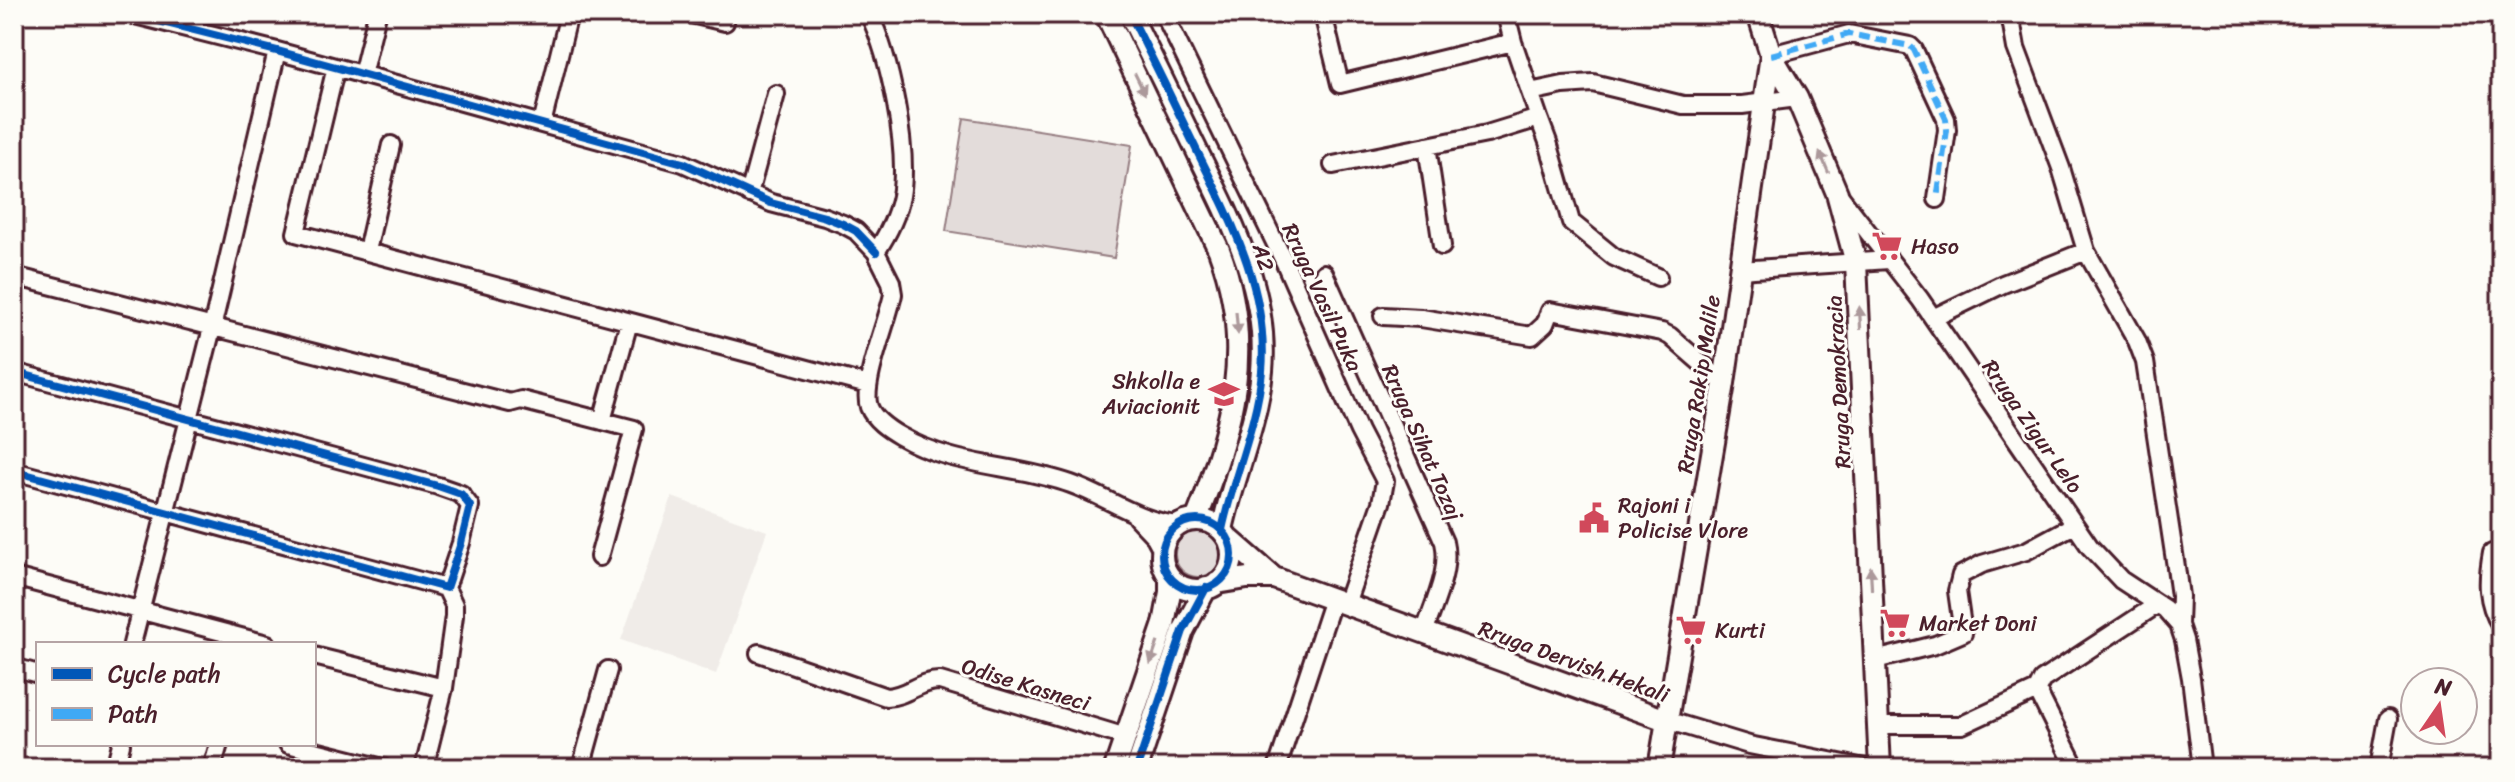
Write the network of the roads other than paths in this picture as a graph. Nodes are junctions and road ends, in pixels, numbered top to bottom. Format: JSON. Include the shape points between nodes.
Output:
{"nodes":[{"id":1,"x":131,"y":14,"type":"edge"},
{"id":2,"x":377,"y":14,"type":"edge"},
{"id":3,"x":569,"y":14,"type":"edge"},
{"id":4,"x":691,"y":14,"type":"edge"},
{"id":5,"x":869,"y":14,"type":"edge"},
{"id":6,"x":1106,"y":14,"type":"edge"},
{"id":7,"x":1130,"y":14,"type":"edge"},
{"id":8,"x":1164,"y":14,"type":"edge"},
{"id":9,"x":1323,"y":14,"type":"edge"},
{"id":10,"x":1506,"y":14,"type":"edge"},
{"id":11,"x":1758,"y":14,"type":"edge"},
{"id":12,"x":2010,"y":14,"type":"edge"},
{"id":13,"x":725,"y":22,"type":"dead end"},
{"id":14,"x":1513,"y":42,"type":"junction"},
{"id":15,"x":277,"y":51,"type":"junction"},
{"id":16,"x":1771,"y":55,"type":"junction"},
{"id":17,"x":336,"y":67,"type":"junction"},
{"id":18,"x":362,"y":75,"type":"junction"},
{"id":19,"x":1530,"y":92,"type":"junction"},
{"id":20,"x":776,"y":94,"type":"dead end"},
{"id":21,"x":1797,"y":98,"type":"junction"},
{"id":22,"x":1764,"y":103,"type":"junction"},
{"id":23,"x":1539,"y":118,"type":"junction"},
{"id":24,"x":542,"y":124,"type":"junction"},
{"id":25,"x":391,"y":145,"type":"dead end"},
{"id":26,"x":1427,"y":146,"type":"junction"},
{"id":27,"x":1333,"y":165,"type":"dead end"},
{"id":28,"x":1837,"y":193,"type":"junction"},
{"id":29,"x":749,"y":194,"type":"junction"},
{"id":30,"x":1937,"y":199,"type":"dead end"},
{"id":31,"x":1442,"y":246,"type":"dead end"},
{"id":32,"x":367,"y":251,"type":"junction"},
{"id":33,"x":2086,"y":251,"type":"junction"},
{"id":34,"x":876,"y":252,"type":"junction"},
{"id":35,"x":1889,"y":260,"type":"junction"},
{"id":36,"x":1856,"y":263,"type":"junction"},
{"id":37,"x":1739,"y":270,"type":"junction"},
{"id":38,"x":1324,"y":273,"type":"dead end"},
{"id":39,"x":14,"y":276,"type":"edge"},
{"id":40,"x":1658,"y":277,"type":"dead end"},
{"id":41,"x":1383,"y":316,"type":"dead end"},
{"id":42,"x":1933,"y":318,"type":"junction"},
{"id":43,"x":629,"y":322,"type":"junction"},
{"id":44,"x":212,"y":328,"type":"junction"},
{"id":45,"x":14,"y":372,"type":"edge"},
{"id":46,"x":1724,"y":383,"type":"junction"},
{"id":47,"x":868,"y":385,"type":"junction"},
{"id":48,"x":190,"y":420,"type":"junction"},
{"id":49,"x":602,"y":421,"type":"junction"},
{"id":50,"x":14,"y":471,"type":"edge"},
{"id":51,"x":166,"y":511,"type":"junction"},
{"id":52,"x":1132,"y":513,"type":"junction"},
{"id":53,"x":1187,"y":522,"type":"junction"},
{"id":54,"x":2074,"y":525,"type":"junction"},
{"id":55,"x":1225,"y":534,"type":"junction"},
{"id":56,"x":1162,"y":550,"type":"junction"},
{"id":57,"x":2492,"y":553,"type":"dead end"},
{"id":58,"x":599,"y":557,"type":"dead end"},
{"id":59,"x":14,"y":577,"type":"edge"},
{"id":60,"x":1170,"y":577,"type":"junction"},
{"id":61,"x":1274,"y":578,"type":"junction"},
{"id":62,"x":1211,"y":586,"type":"junction"},
{"id":63,"x":446,"y":588,"type":"junction"},
{"id":64,"x":1339,"y":602,"type":"junction"},
{"id":65,"x":2158,"y":604,"type":"junction"},
{"id":66,"x":141,"y":610,"type":"junction"},
{"id":67,"x":2179,"y":625,"type":"junction"},
{"id":68,"x":2501,"y":626,"type":"edge"},
{"id":69,"x":1424,"y":633,"type":"junction"},
{"id":70,"x":133,"y":642,"type":"edge"},
{"id":71,"x":260,"y":642,"type":"edge"},
{"id":72,"x":759,"y":653,"type":"dead end"},
{"id":73,"x":316,"y":656,"type":"edge"},
{"id":74,"x":1875,"y":660,"type":"junction"},
{"id":75,"x":14,"y":667,"type":"edge"},
{"id":76,"x":608,"y":670,"type":"dead end"},
{"id":77,"x":36,"y":673,"type":"edge"},
{"id":78,"x":444,"y":688,"type":"junction"},
{"id":79,"x":2037,"y":690,"type":"junction"},
{"id":80,"x":2388,"y":719,"type":"dead end"},
{"id":81,"x":1666,"y":720,"type":"junction"},
{"id":82,"x":1878,"y":725,"type":"junction"},
{"id":83,"x":1126,"y":737,"type":"junction"},
{"id":84,"x":120,"y":746,"type":"edge"},
{"id":85,"x":218,"y":746,"type":"edge"},
{"id":86,"x":291,"y":746,"type":"edge"},
{"id":87,"x":314,"y":760,"type":"edge"},
{"id":88,"x":115,"y":768,"type":"edge"},
{"id":89,"x":212,"y":768,"type":"edge"},
{"id":90,"x":383,"y":768,"type":"edge"},
{"id":91,"x":424,"y":768,"type":"edge"},
{"id":92,"x":581,"y":768,"type":"edge"},
{"id":93,"x":1115,"y":768,"type":"edge"},
{"id":94,"x":1137,"y":768,"type":"edge"},
{"id":95,"x":1277,"y":768,"type":"edge"},
{"id":96,"x":1659,"y":768,"type":"edge"},
{"id":97,"x":1865,"y":768,"type":"edge"},
{"id":98,"x":1880,"y":768,"type":"edge"},
{"id":99,"x":2076,"y":768,"type":"edge"},
{"id":100,"x":2202,"y":768,"type":"edge"},
{"id":101,"x":2379,"y":768,"type":"edge"}],
"edges":[{"from":1,"to":15,"type":"street"},
{"from":2,"to":18,"type":"street"},
{"from":3,"to":24,"type":"street"},
{"from":4,"to":13,"type":"street"},
{"from":5,"to":34,"type":"street","via":[[890,79],[903,173],[894,219]]},
{"from":6,"to":53,"type":"main road","name":"A2","one_way":true,"via":[[1219,250],[1236,307],[1239,336],[1231,411]]},
{"from":7,"to":55,"type":"main road","name":"A2","via":[[1241,242],[1258,304],[1259,392]]},
{"from":8,"to":64,"type":"street","name":"Rruga Vasil Puka","via":[[1385,481],[1381,503]]},
{"from":9,"to":14,"type":"street","via":[[1340,84]]},
{"from":10,"to":14,"type":"street"},
{"from":11,"to":16,"type":"main road","name":"Rruga Demokracia"},
{"from":12,"to":33,"type":"street","via":[[2019,59]]},
{"from":14,"to":19,"type":"street"},
{"from":15,"to":17,"type":"street"},
{"from":15,"to":44,"type":"street"},
{"from":16,"to":21,"type":"main road","name":"Rruga Demokracia"},
{"from":16,"to":22,"type":"main road","name":"Rruga Rakip Malile"},
{"from":16,"to":30,"type":"street","via":[[1849,34],[1910,46],[1946,119]]},
{"from":17,"to":18,"type":"street"},
{"from":17,"to":32,"type":"street","via":[[296,233]]},
{"from":18,"to":24,"type":"street"},
{"from":19,"to":22,"type":"street","via":[[1593,83],[1683,105]]},
{"from":19,"to":23,"type":"street"},
{"from":20,"to":29,"type":"street"},
{"from":21,"to":22,"type":"street"},
{"from":28,"to":21,"type":"main road","name":"Rruga Demokracia","one_way":true},
{"from":22,"to":37,"type":"main road","name":"Rruga Rakip Malile"},
{"from":23,"to":26,"type":"street"},
{"from":23,"to":40,"type":"street","via":[[1571,222],[1614,257]]},
{"from":24,"to":29,"type":"street","via":[[683,163]]},
{"from":25,"to":32,"type":"street"},
{"from":26,"to":27,"type":"street"},
{"from":26,"to":31,"type":"street"},
{"from":28,"to":35,"type":"street","name":"Rruga Zigur Lelo"},
{"from":28,"to":36,"type":"main road","name":"Rruga Demokracia"},
{"from":29,"to":34,"type":"street","via":[[843,224]]},
{"from":32,"to":43,"type":"street"},
{"from":33,"to":42,"type":"street"},
{"from":33,"to":67,"type":"street","via":[[2145,362],[2178,582]]},
{"from":34,"to":47,"type":"street","via":[[893,294]]},
{"from":35,"to":36,"type":"street"},
{"from":35,"to":42,"type":"street","name":"Rruga Zigur Lelo"},
{"from":36,"to":37,"type":"street"},
{"from":74,"to":36,"type":"main road","name":"Rruga Demokracia","one_way":true},
{"from":37,"to":46,"type":"main road","name":"Rruga Rakip Malile"},
{"from":38,"to":69,"type":"street","name":"Rruga Sihat Tozaj","via":[[1444,542],[1445,567]]},
{"from":39,"to":44,"type":"street"},
{"from":41,"to":46,"type":"street","via":[[1524,336],[1538,332],[1550,311],[1618,323],[1670,336]]},
{"from":42,"to":54,"type":"street","name":"Rruga Zigur Lelo"},
{"from":43,"to":47,"type":"street"},
{"from":43,"to":49,"type":"street"},
{"from":44,"to":48,"type":"street"},
{"from":44,"to":49,"type":"street"},
{"from":45,"to":48,"type":"street"},
{"from":46,"to":81,"type":"main road","name":"Rruga Rakip Malile"},
{"from":47,"to":52,"type":"street","via":[[869,408],[875,416],[913,444],[966,462],[1071,484]]},
{"from":48,"to":51,"type":"street"},
{"from":48,"to":63,"type":"street","via":[[461,494],[470,506]]},
{"from":49,"to":58,"type":"street","via":[[634,429]]},
{"from":50,"to":51,"type":"street"},
{"from":51,"to":63,"type":"street"},
{"from":51,"to":66,"type":"street"},
{"from":52,"to":53,"type":"street","via":[[1150,521]]},
{"from":52,"to":56,"type":"street"},
{"from":53,"to":55,"type":"main road","via":[[1210,522]]},
{"from":53,"to":56,"type":"main road","via":[[1169,533]]},
{"from":54,"to":65,"type":"street","name":"Rruga Zigur Lelo","via":[[2121,580]]},
{"from":54,"to":74,"type":"street","via":[[2026,551],[1961,575],[1957,591],[1963,633]]},
{"from":55,"to":61,"type":"main road","name":"Rruga Dervish Hekali"},
{"from":55,"to":62,"type":"main road","via":[[1231,562]]},
{"from":56,"to":60,"type":"main road"},
{"from":57,"to":68,"type":"street","via":[[2487,583]]},
{"from":59,"to":66,"type":"street"},
{"from":60,"to":62,"type":"main road","via":[[1186,588]]},
{"from":60,"to":83,"type":"main road","one_way":true,"via":[[1164,624]]},
{"from":61,"to":62,"type":"main road","name":"Rruga Dervish Hekali"},
{"from":61,"to":64,"type":"main road","name":"Rruga Dervish Hekali"},
{"from":62,"to":94,"type":"main road","via":[[1190,613]]},
{"from":63,"to":78,"type":"street","via":[[454,616]]},
{"from":64,"to":69,"type":"main road","name":"Rruga Dervish Hekali"},
{"from":64,"to":95,"type":"street","name":"Rruga Vasil Puka"},
{"from":65,"to":67,"type":"street","name":"Rruga Zigur Lelo"},
{"from":65,"to":79,"type":"street","via":[[2042,680]]},
{"from":66,"to":70,"type":"street"},
{"from":66,"to":71,"type":"street"},
{"from":67,"to":100,"type":"street"},
{"from":69,"to":81,"type":"main road","name":"Rruga Dervish Hekali"},
{"from":72,"to":83,"type":"street","name":"Odise Kasneci","via":[[886,697],[940,681]]},
{"from":73,"to":78,"type":"street"},
{"from":74,"to":82,"type":"main road","name":"Rruga Demokracia"},
{"from":75,"to":77,"type":"street"},
{"from":76,"to":92,"type":"street"},
{"from":78,"to":91,"type":"street"},
{"from":79,"to":82,"type":"street","via":[[1962,725]]},
{"from":79,"to":99,"type":"street"},
{"from":80,"to":101,"type":"street"},
{"from":81,"to":96,"type":"main road","name":"Rruga Rakip Malile"},
{"from":81,"to":97,"type":"street","name":"Rruga Dervish Hekali","via":[[1749,745]]},
{"from":82,"to":98,"type":"main road","name":"Rruga Demokracia"},
{"from":83,"to":93,"type":"main road"},
{"from":84,"to":88,"type":"street"},
{"from":85,"to":89,"type":"street"},
{"from":86,"to":87,"type":"street"},
{"from":87,"to":90,"type":"street"}]}
